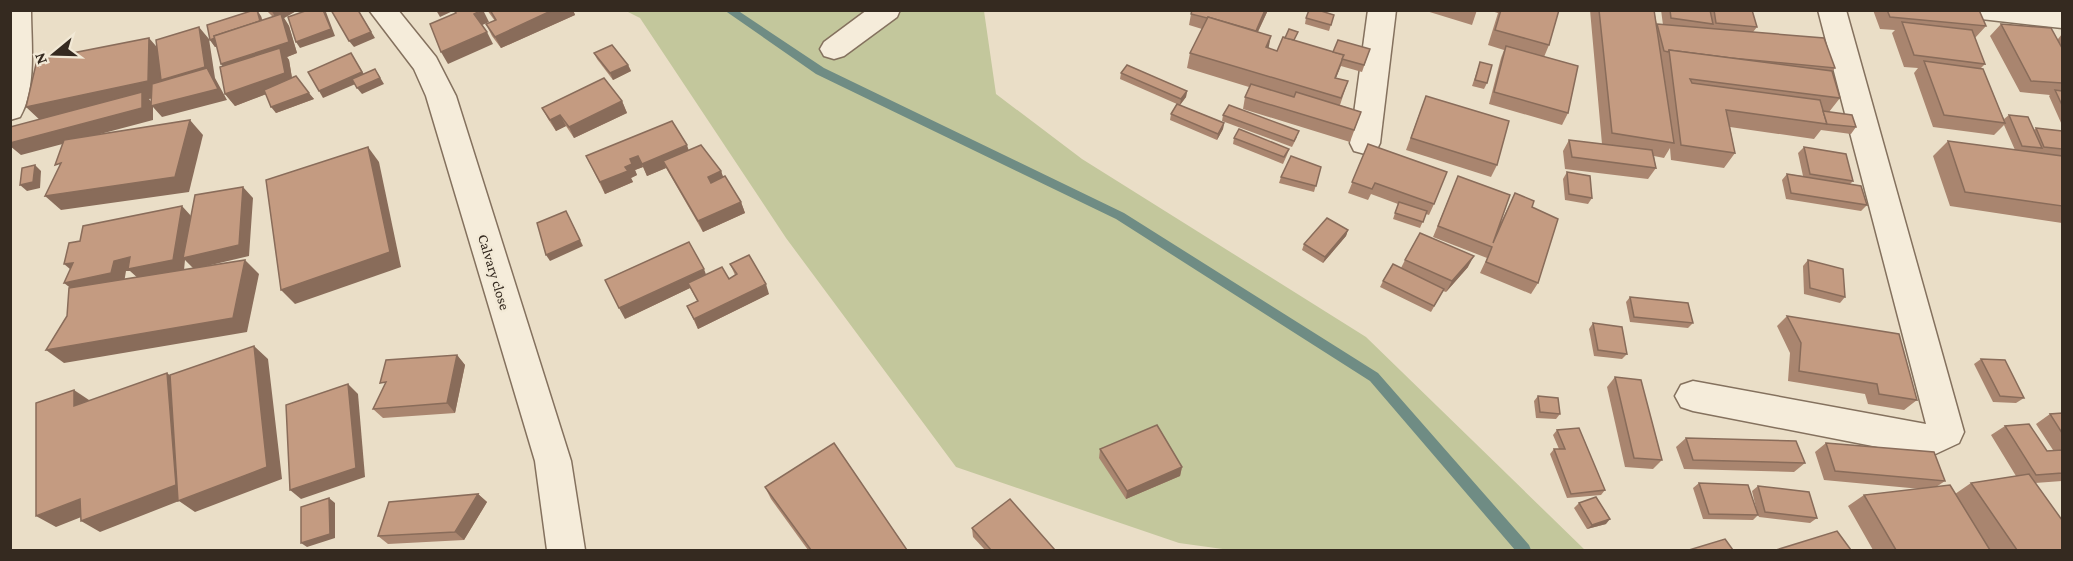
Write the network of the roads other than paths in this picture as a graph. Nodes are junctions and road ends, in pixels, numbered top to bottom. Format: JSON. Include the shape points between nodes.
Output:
{"nodes":[{"id":1,"x":17,"y":10,"type":"edge"},
{"id":2,"x":382,"y":10,"type":"edge"},
{"id":3,"x":887,"y":10,"type":"edge"},
{"id":4,"x":1382,"y":10,"type":"edge"},
{"id":5,"x":1832,"y":10,"type":"edge"},
{"id":6,"x":1981,"y":10,"type":"edge"},
{"id":7,"x":2062,"y":19,"type":"edge"},
{"id":8,"x":834,"y":49,"type":"dead end"},
{"id":9,"x":10,"y":109,"type":"edge"},
{"id":10,"x":1365,"y":144,"type":"edge"},
{"id":11,"x":1693,"y":396,"type":"dead end"},
{"id":12,"x":566,"y":550,"type":"edge"}],
"edges":[{"from":1,"to":9,"type":"street","via":[[16,72]]},
{"from":2,"to":12,"type":"street","name":"Calvary close","via":[[426,64],[441,96],[553,461]]},
{"from":3,"to":8,"type":"street"},
{"from":4,"to":10,"type":"street"},
{"from":5,"to":11,"type":"street","via":[[1946,432],[1929,441]]},
{"from":6,"to":7,"type":"street"}]}
